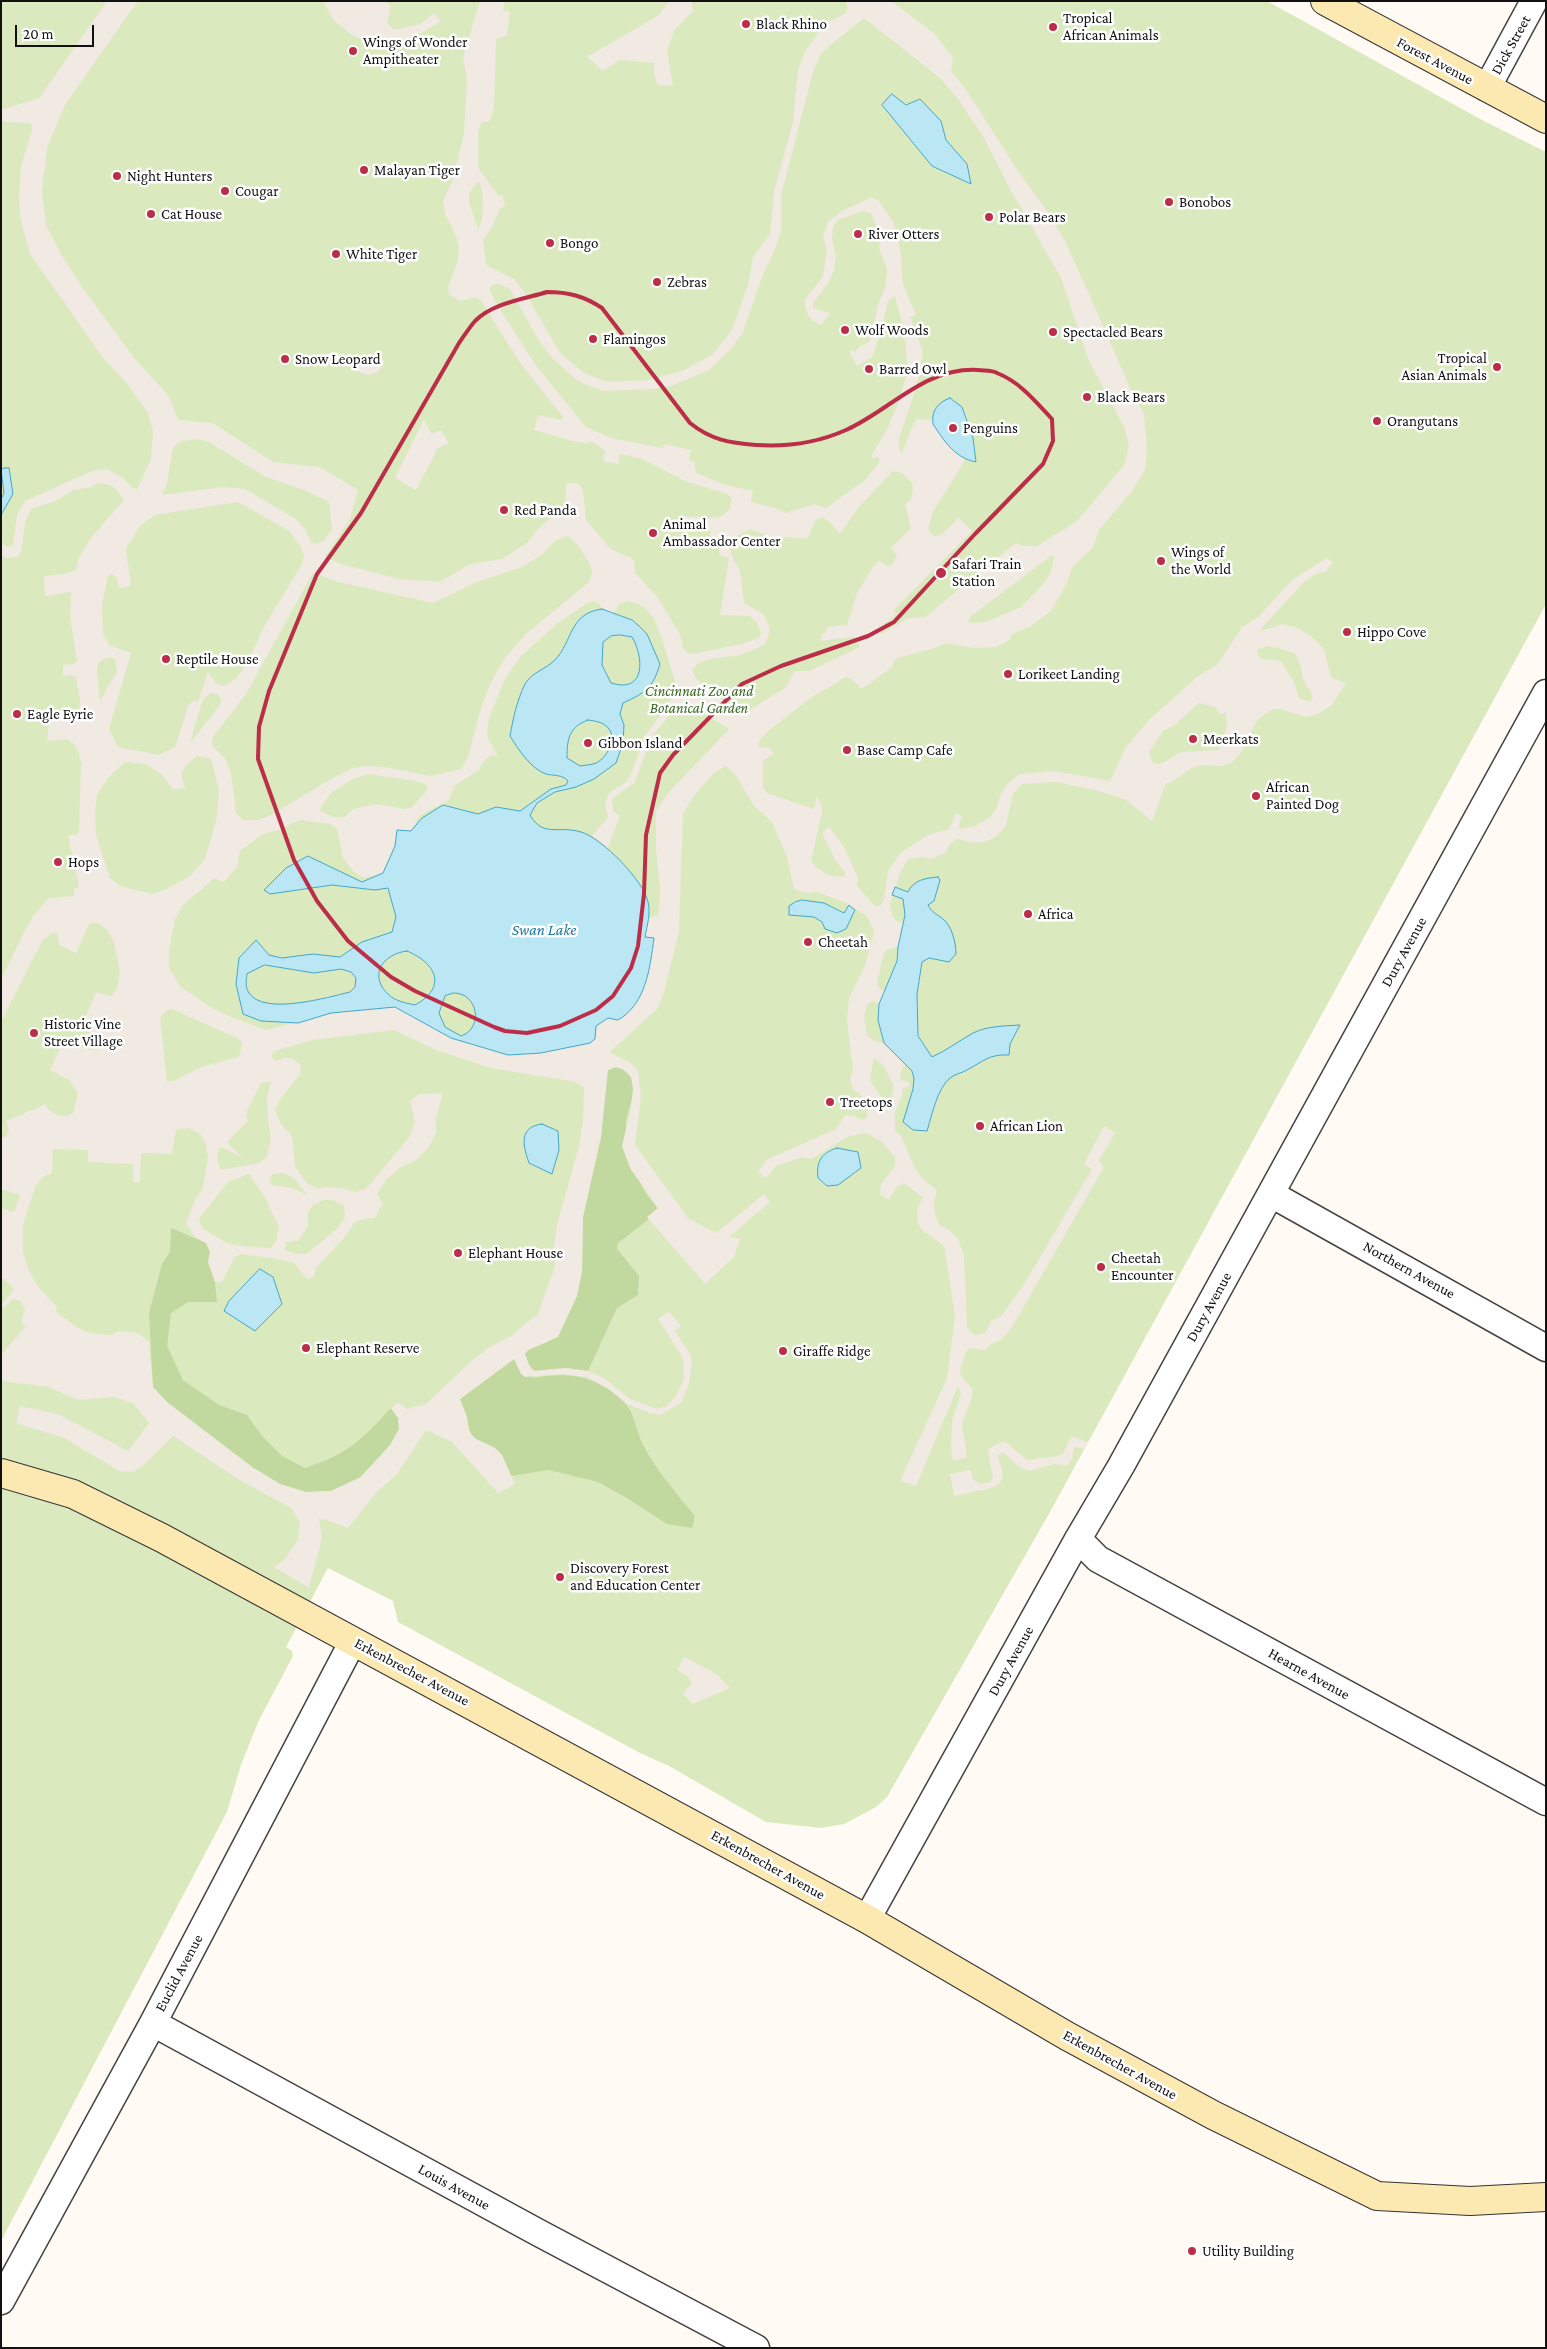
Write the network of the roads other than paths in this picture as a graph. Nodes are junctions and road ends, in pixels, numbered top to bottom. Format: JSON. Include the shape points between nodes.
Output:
{"nodes":[{"id":1,"x":1325,"y":1,"type":"edge"},
{"id":2,"x":1534,"y":1,"type":"edge"},
{"id":3,"x":1487,"y":88,"type":"junction"},
{"id":4,"x":1546,"y":119,"type":"edge"},
{"id":5,"x":1546,"y":693,"type":"edge"},
{"id":6,"x":1271,"y":1194,"type":"junction"},
{"id":7,"x":1546,"y":1348,"type":"edge"},
{"id":8,"x":1,"y":1473,"type":"edge"},
{"id":9,"x":1078,"y":1539,"type":"junction"},
{"id":10,"x":353,"y":1641,"type":"junction"},
{"id":11,"x":1546,"y":1802,"type":"edge"},
{"id":12,"x":868,"y":1919,"type":"junction"},
{"id":13,"x":153,"y":2023,"type":"junction"},
{"id":14,"x":1546,"y":2197,"type":"edge"},
{"id":15,"x":1,"y":2301,"type":"edge"},
{"id":16,"x":756,"y":2348,"type":"edge"}],
"edges":[{"from":1,"to":3,"type":"street","name":"Forest Avenue"},
{"from":2,"to":3,"type":"street","name":"Dick Street"},
{"from":3,"to":4,"type":"street","name":"Forest Avenue"},
{"from":5,"to":6,"type":"street","name":"Dury Avenue"},
{"from":6,"to":7,"type":"street","name":"Northern Avenue"},
{"from":6,"to":9,"type":"street","name":"Dury Avenue"},
{"from":8,"to":10,"type":"street","name":"Erkenbrecher Avenue","via":[[73,1494]]},
{"from":9,"to":11,"type":"street","name":"Hearne Avenue","via":[[1098,1559]]},
{"from":9,"to":12,"type":"street","name":"Dury Avenue"},
{"from":10,"to":12,"type":"street","name":"Erkenbrecher Avenue"},
{"from":10,"to":13,"type":"street","name":"Euclid Avenue"},
{"from":12,"to":14,"type":"street","name":"Erkenbrecher Avenue","via":[[1067,2036],[1213,2115],[1377,2196],[1470,2201]]},
{"from":13,"to":15,"type":"street","name":"Euclid Avenue"},
{"from":13,"to":16,"type":"street","name":"Louis Avenue"}]}
